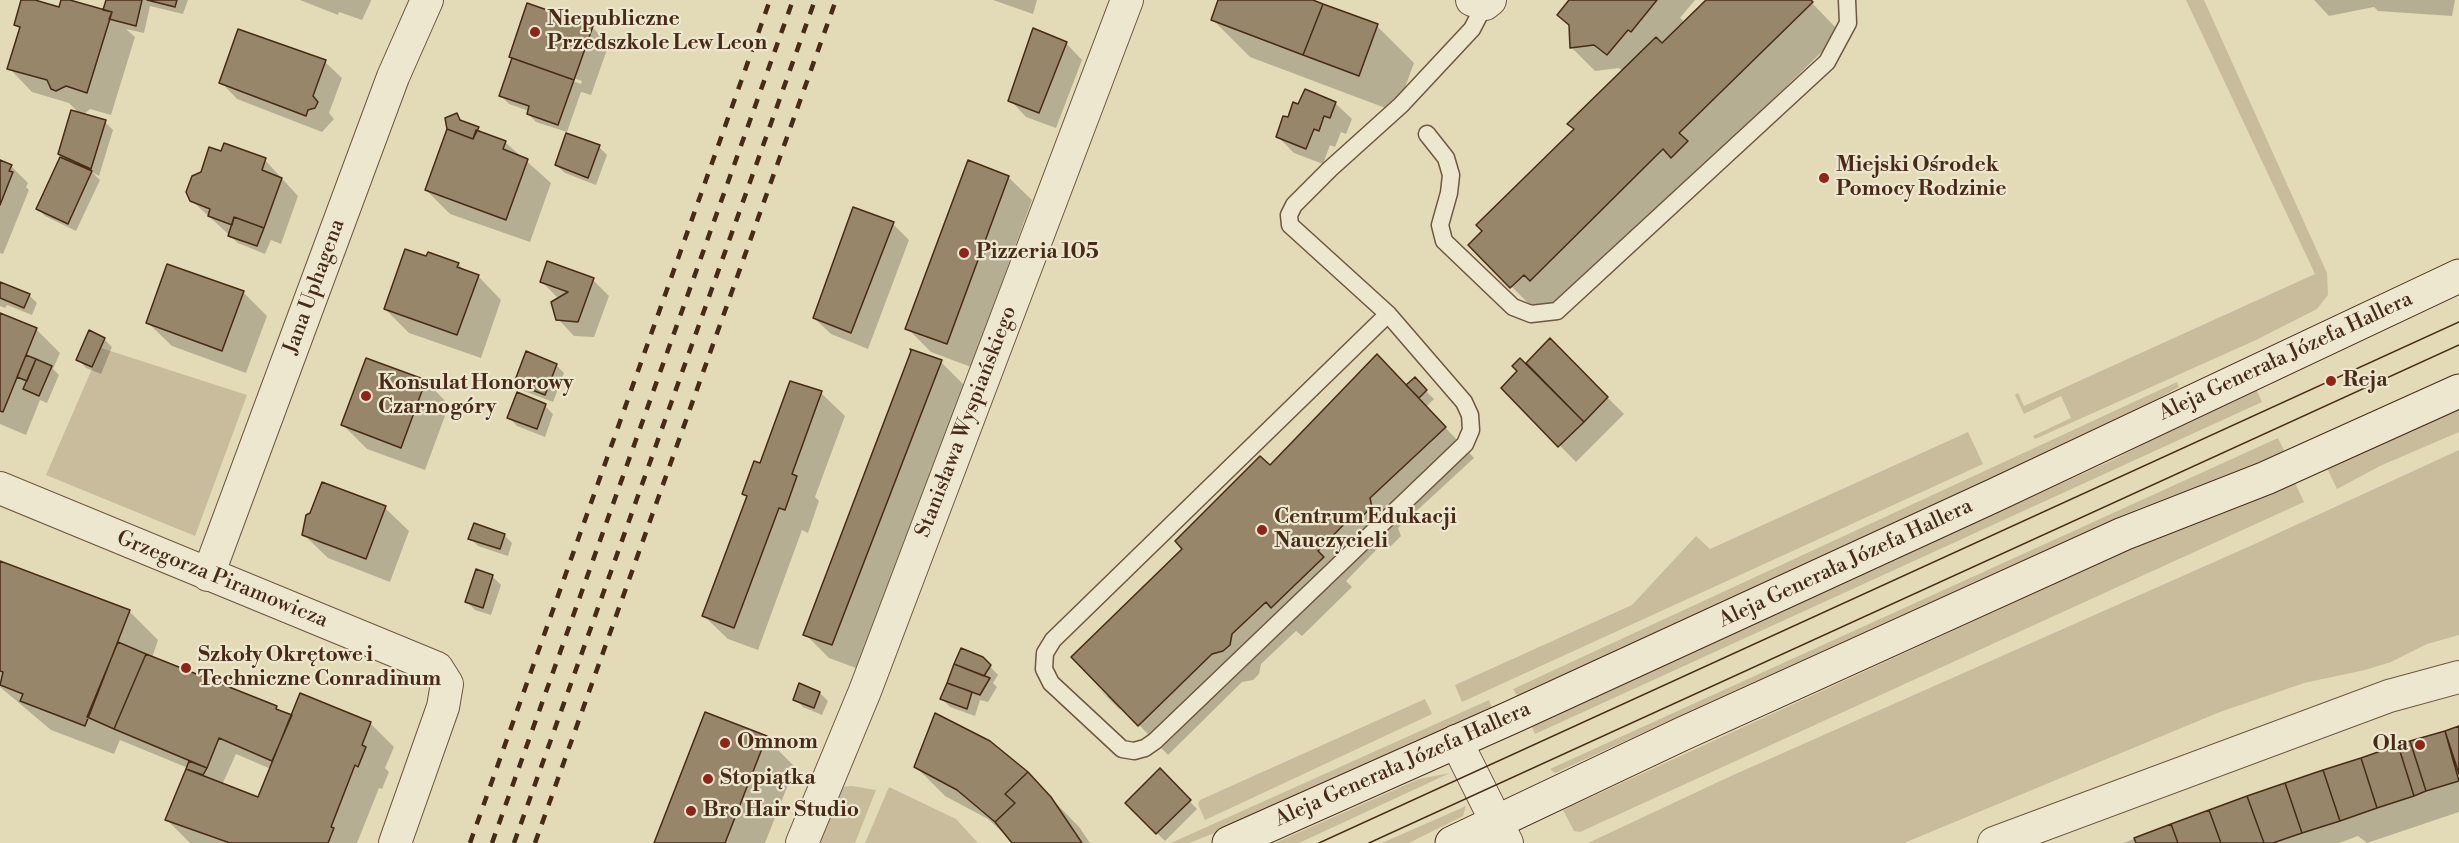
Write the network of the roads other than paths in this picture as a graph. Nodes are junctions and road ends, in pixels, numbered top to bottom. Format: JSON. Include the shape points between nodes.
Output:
{"nodes":[{"id":1,"x":427,"y":0,"type":"edge"},
{"id":2,"x":1128,"y":0,"type":"edge"},
{"id":3,"x":1847,"y":0,"type":"edge"},
{"id":4,"x":1482,"y":1,"type":"edge"},
{"id":5,"x":1427,"y":134,"type":"dead end"},
{"id":6,"x":2459,"y":276,"type":"edge"},
{"id":7,"x":1388,"y":314,"type":"junction"},
{"id":8,"x":2459,"y":391,"type":"edge"},
{"id":9,"x":0,"y":488,"type":"edge"},
{"id":10,"x":208,"y":575,"type":"junction"},
{"id":11,"x":2459,"y":677,"type":"edge"},
{"id":12,"x":1456,"y":741,"type":"junction"},
{"id":13,"x":1502,"y":832,"type":"edge"},
{"id":14,"x":395,"y":843,"type":"edge"},
{"id":15,"x":802,"y":843,"type":"edge"},
{"id":16,"x":1228,"y":843,"type":"edge"},
{"id":17,"x":1452,"y":843,"type":"edge"},
{"id":18,"x":1994,"y":843,"type":"edge"}],
"edges":[{"from":1,"to":10,"type":"street","name":"Jana Uphagena","via":[[389,88]]},
{"from":2,"to":15,"type":"street","name":"Stanisława Wyspiańskiego","via":[[869,680]]},
{"from":3,"to":5,"type":"lane","via":[[1848,23],[1827,62],[1557,311],[1531,314],[1513,307],[1444,241],[1440,225],[1451,175],[1446,158]]},
{"from":4,"to":7,"type":"lane","via":[[1472,29],[1401,105],[1294,205],[1289,215],[1290,225]]},
{"from":6,"to":12,"type":"main road","name":"Aleja Generała Józefa Hallera","via":[[1995,495]]},
{"from":7,"to":7,"type":"lane","via":[[1053,640],[1045,653],[1044,669],[1051,683],[1122,749],[1134,751],[1155,741],[1465,444],[1471,423],[1464,402]]},
{"from":8,"to":13,"type":"main road","via":[[2266,478],[2123,534],[1682,734]]},
{"from":9,"to":10,"type":"street","name":"Grzegorza Piramowicza"},
{"from":10,"to":14,"type":"street","name":"Grzegorza Piramowicza","via":[[437,668],[443,674],[447,684],[443,707]]},
{"from":11,"to":18,"type":"street","via":[[2390,696]]},
{"from":12,"to":13,"type":"street"},
{"from":12,"to":16,"type":"main road","name":"Aleja Generała Józefa Hallera"},
{"from":13,"to":17,"type":"main road"}]}
